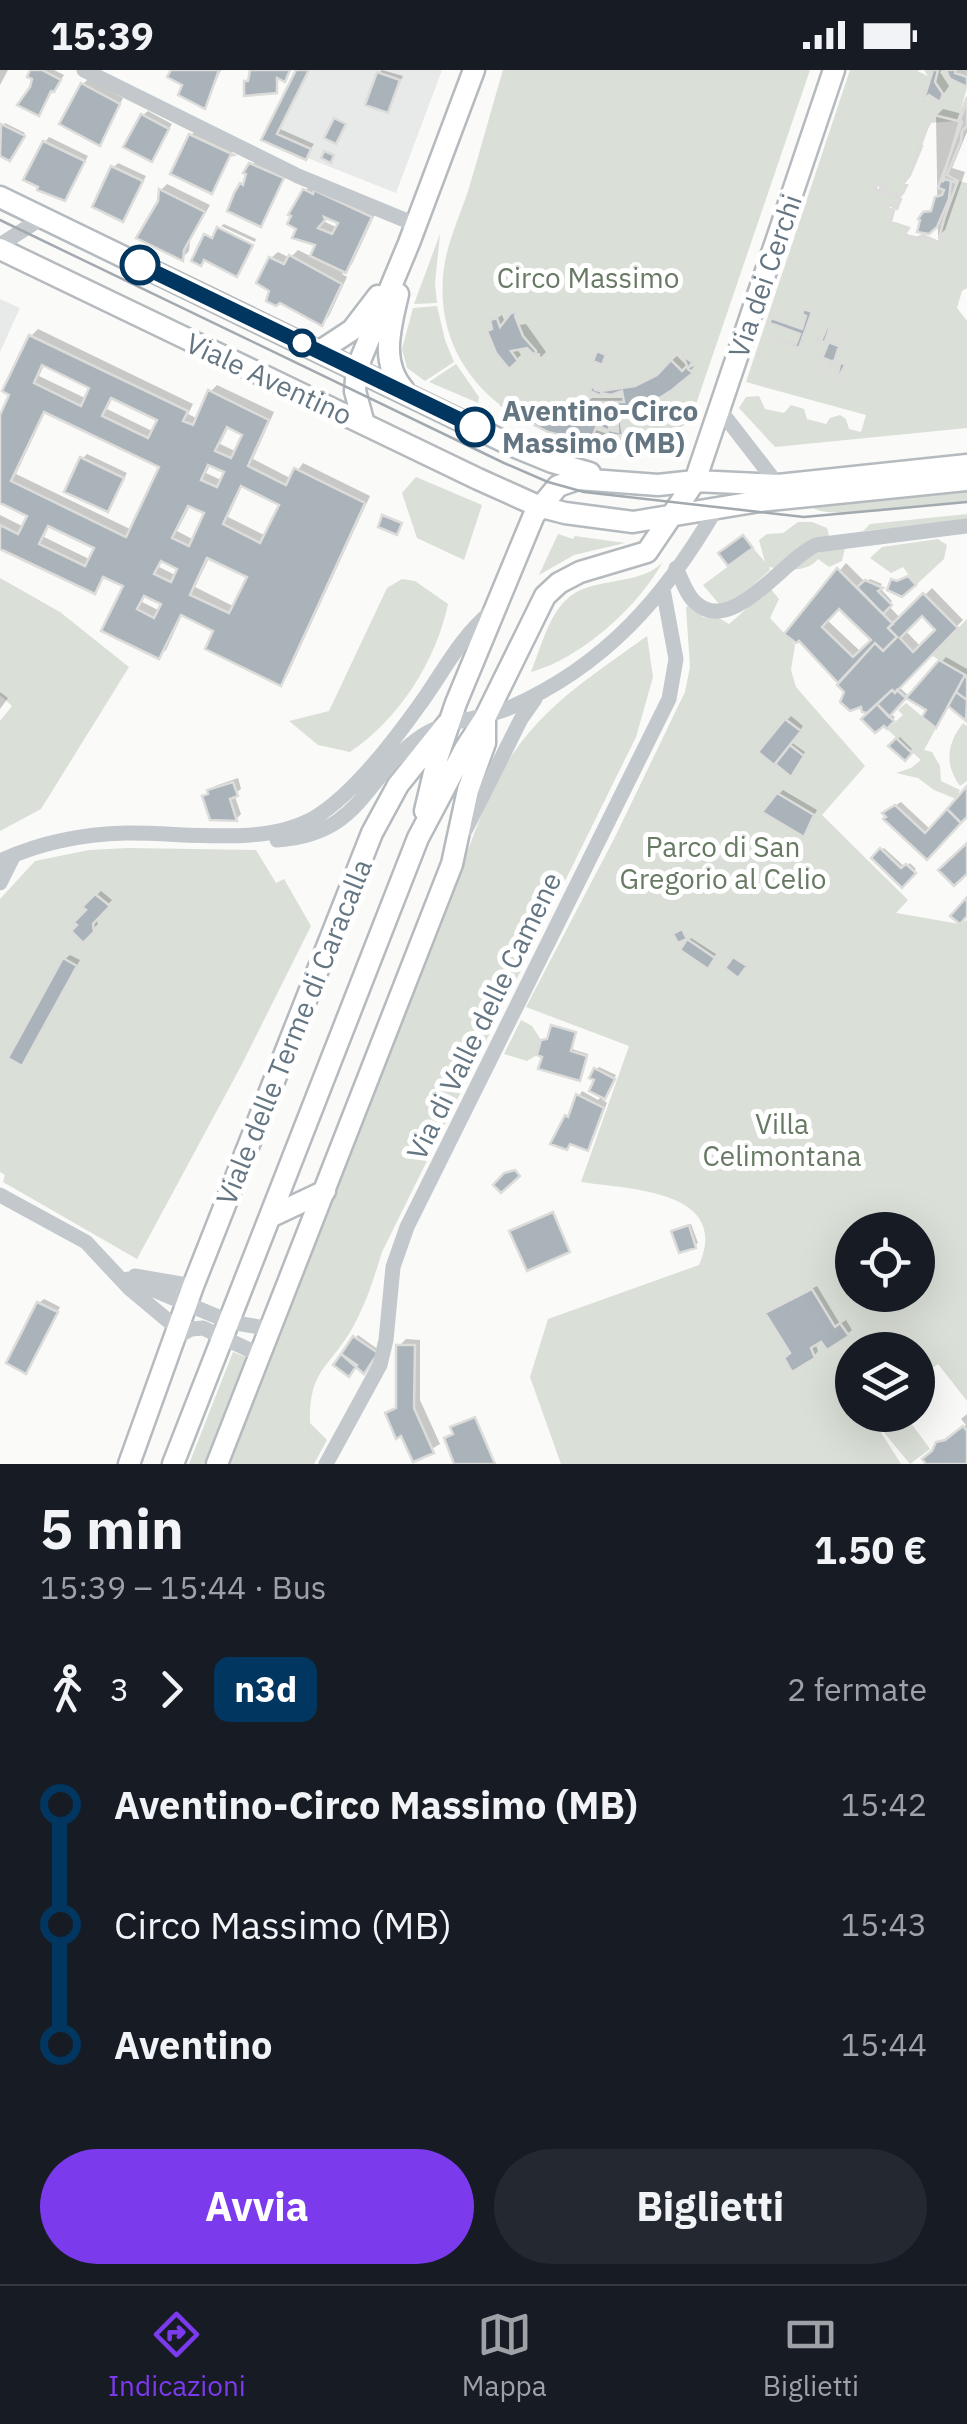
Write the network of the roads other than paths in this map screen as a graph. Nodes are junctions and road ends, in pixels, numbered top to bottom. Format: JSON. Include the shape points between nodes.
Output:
{"nodes":[{"id":1,"x":474,"y":70,"type":"edge"},
{"id":2,"x":834,"y":70,"type":"edge"},
{"id":3,"x":91,"y":72,"type":"edge"},
{"id":4,"x":0,"y":197,"type":"edge"},
{"id":5,"x":42,"y":218,"type":"junction"},
{"id":6,"x":413,"y":234,"type":"junction"},
{"id":7,"x":0,"y":247,"type":"edge"},
{"id":8,"x":320,"y":351,"type":"junction"},
{"id":9,"x":357,"y":368,"type":"junction"},
{"id":10,"x":406,"y":392,"type":"junction"},
{"id":11,"x":720,"y":410,"type":"junction"},
{"id":12,"x":364,"y":424,"type":"junction"},
{"id":13,"x":967,"y":465,"type":"edge"},
{"id":14,"x":621,"y":480,"type":"junction"},
{"id":15,"x":967,"y":480,"type":"edge"},
{"id":16,"x":696,"y":481,"type":"junction"},
{"id":17,"x":779,"y":492,"type":"junction"},
{"id":18,"x":538,"y":506,"type":"junction"},
{"id":19,"x":716,"y":509,"type":"junction"},
{"id":20,"x":674,"y":517,"type":"junction"},
{"id":21,"x":964,"y":528,"type":"edge"},
{"id":22,"x":676,"y":568,"type":"junction"},
{"id":23,"x":663,"y":589,"type":"junction"},
{"id":24,"x":495,"y":609,"type":"junction"},
{"id":25,"x":540,"y":692,"type":"junction"},
{"id":26,"x":485,"y":718,"type":"junction"},
{"id":27,"x":447,"y":724,"type":"junction"},
{"id":28,"x":345,"y":818,"type":"junction"},
{"id":29,"x":372,"y":833,"type":"junction"},
{"id":30,"x":254,"y":834,"type":"junction"},
{"id":31,"x":418,"y":838,"type":"junction"},
{"id":32,"x":7,"y":858,"type":"edge"},
{"id":33,"x":452,"y":864,"type":"junction"},
{"id":34,"x":0,"y":883,"type":"edge"},
{"id":35,"x":325,"y":1191,"type":"junction"},
{"id":36,"x":0,"y":1194,"type":"edge"},
{"id":37,"x":270,"y":1217,"type":"junction"},
{"id":38,"x":111,"y":1270,"type":"junction"},
{"id":39,"x":190,"y":1296,"type":"junction"},
{"id":40,"x":227,"y":1329,"type":"junction"},
{"id":41,"x":271,"y":1329,"type":"junction"},
{"id":42,"x":176,"y":1334,"type":"junction"},
{"id":43,"x":260,"y":1356,"type":"junction"},
{"id":44,"x":129,"y":1464,"type":"edge"},
{"id":45,"x":173,"y":1464,"type":"edge"},
{"id":46,"x":217,"y":1464,"type":"edge"},
{"id":47,"x":326,"y":1464,"type":"edge"}],
"edges":[{"from":1,"to":6,"type":"main road"},
{"from":2,"to":11,"type":"main road","name":"Via dei Cerchi"},
{"from":3,"to":6,"type":"street"},
{"from":4,"to":5,"type":"main road","name":"Viale Aventino"},
{"from":5,"to":7,"type":"street"},
{"from":5,"to":8,"type":"main road","name":"Viale Aventino"},
{"from":6,"to":8,"type":"main road","via":[[362,319]]},
{"from":6,"to":9,"type":"main road"},
{"from":6,"to":10,"type":"main road","via":[[388,342],[393,374]]},
{"from":7,"to":12,"type":"main road","name":"Viale Aventino"},
{"from":8,"to":9,"type":"main road","name":"Viale Aventino"},
{"from":9,"to":10,"type":"main road","name":"Viale Aventino"},
{"from":9,"to":12,"type":"main road"},
{"from":10,"to":14,"type":"main road","name":"Viale Aventino","via":[[529,454]]},
{"from":11,"to":16,"type":"main road","name":"Via dei Cerchi"},
{"from":11,"to":17,"type":"street"},
{"from":12,"to":18,"type":"main road","name":"Viale Aventino"},
{"from":13,"to":17,"type":"main road"},
{"from":14,"to":16,"type":"main road"},
{"from":14,"to":18,"type":"main road","via":[[572,480]]},
{"from":15,"to":17,"type":"main road"},
{"from":16,"to":17,"type":"main road"},
{"from":16,"to":20,"type":"main road","name":"Via dei Cerchi"},
{"from":17,"to":19,"type":"main road","name":"Viale Aventino"},
{"from":18,"to":20,"type":"main road","name":"Viale Aventino","via":[[613,520]]},
{"from":18,"to":24,"type":"main road"},
{"from":19,"to":20,"type":"main road","name":"Viale Aventino"},
{"from":19,"to":22,"type":"street"},
{"from":20,"to":26,"type":"main road","name":"Via dei Cerchi","via":[[643,554],[553,587]]},
{"from":21,"to":22,"type":"street","via":[[816,545],[725,612],[696,603]]},
{"from":22,"to":23,"type":"street"},
{"from":23,"to":25,"type":"street","via":[[617,639]]},
{"from":23,"to":47,"type":"street","name":"Via di Valle delle Camene","via":[[676,660],[669,699],[404,1234],[382,1358]]},
{"from":24,"to":27,"type":"main road"},
{"from":24,"to":30,"type":"street","via":[[470,629],[418,707],[345,793],[300,825]]},
{"from":25,"to":26,"type":"street"},
{"from":25,"to":33,"type":"street","via":[[520,719]]},
{"from":26,"to":27,"type":"street"},
{"from":26,"to":31,"type":"main road","name":"Viale delle Terme di Caracalla"},
{"from":26,"to":33,"type":"main road","via":[[485,743]]},
{"from":27,"to":28,"type":"street","via":[[414,742]]},
{"from":27,"to":29,"type":"main road","name":"Viale delle Terme di Caracalla","via":[[398,786]]},
{"from":27,"to":31,"type":"main road","name":"Viale delle Terme di Caracalla"},
{"from":28,"to":29,"type":"street","via":[[362,819]]},
{"from":28,"to":30,"type":"street","via":[[297,838]]},
{"from":29,"to":39,"type":"main road","name":"Viale delle Terme di Caracalla"},
{"from":30,"to":32,"type":"street","via":[[110,834]]},
{"from":31,"to":37,"type":"main road","name":"Viale delle Terme di Caracalla"},
{"from":32,"to":34,"type":"street"},
{"from":33,"to":35,"type":"main road"},
{"from":35,"to":37,"type":"main road"},
{"from":35,"to":41,"type":"main road"},
{"from":36,"to":38,"type":"street","via":[[86,1242]]},
{"from":37,"to":40,"type":"main road","name":"Viale delle Terme di Caracalla"},
{"from":38,"to":39,"type":"street"},
{"from":38,"to":42,"type":"street"},
{"from":39,"to":40,"type":"street"},
{"from":39,"to":42,"type":"main road","name":"Viale delle Terme di Caracalla"},
{"from":40,"to":41,"type":"street"},
{"from":40,"to":42,"type":"street"},
{"from":40,"to":43,"type":"street"},
{"from":40,"to":45,"type":"main road","name":"Viale delle Terme di Caracalla"},
{"from":41,"to":43,"type":"main road"},
{"from":42,"to":44,"type":"main road","name":"Viale delle Terme di Caracalla"},
{"from":43,"to":46,"type":"main road"}]}
